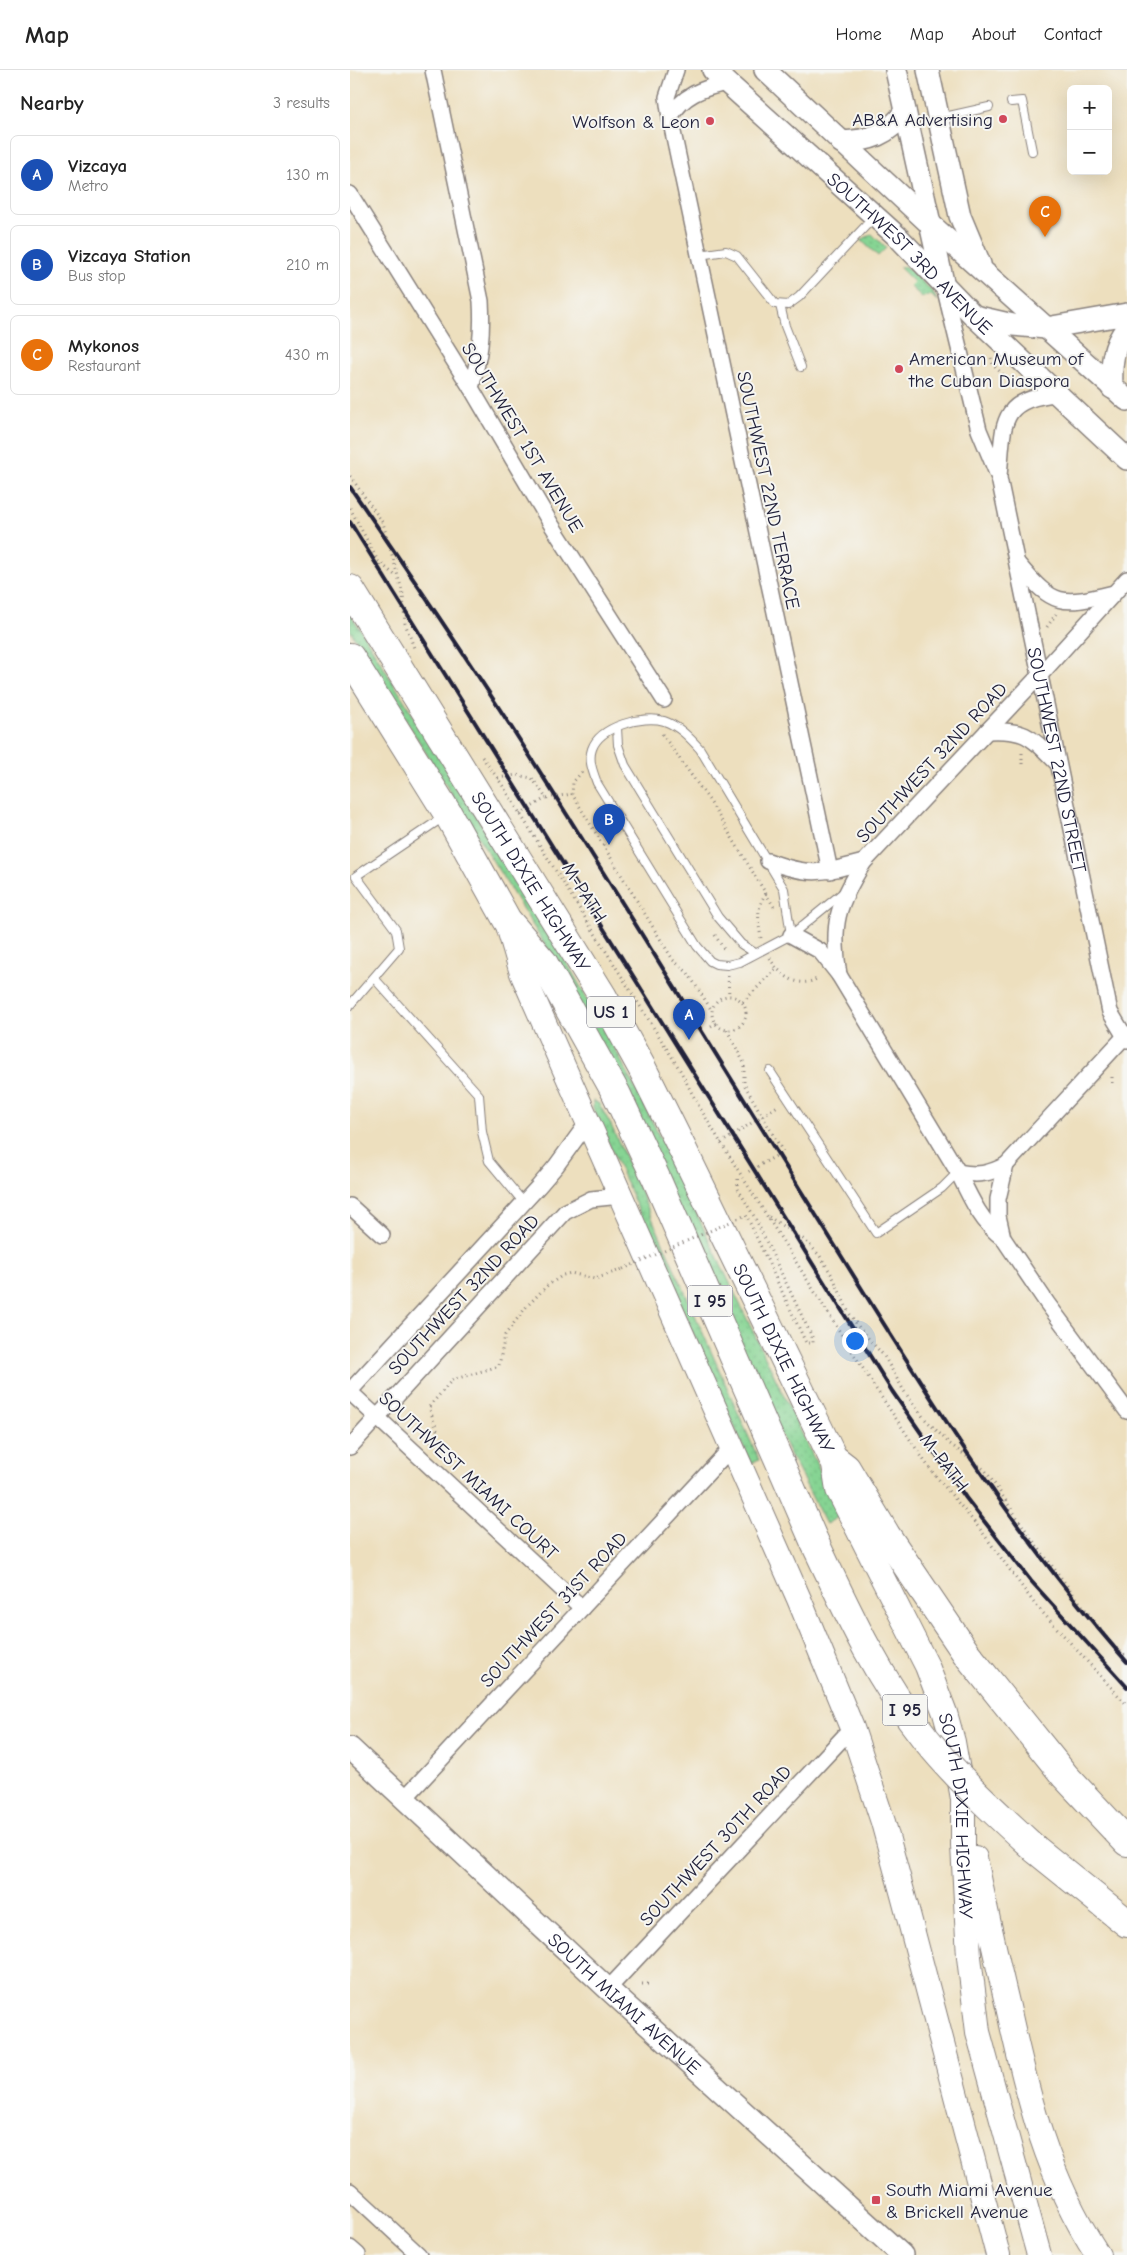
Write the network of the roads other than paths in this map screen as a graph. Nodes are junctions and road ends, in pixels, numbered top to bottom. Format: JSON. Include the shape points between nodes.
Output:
{"nodes":[{"id":1,"x":433,"y":70,"type":"edge"},
{"id":2,"x":676,"y":70,"type":"edge"},
{"id":3,"x":765,"y":70,"type":"edge"},
{"id":4,"x":896,"y":70,"type":"edge"},
{"id":5,"x":928,"y":70,"type":"edge"},
{"id":6,"x":720,"y":76,"type":"edge"},
{"id":7,"x":1011,"y":102,"type":"dead end"},
{"id":8,"x":989,"y":107,"type":"dead end"},
{"id":9,"x":905,"y":111,"type":"junction"},
{"id":10,"x":670,"y":118,"type":"junction"},
{"id":11,"x":938,"y":119,"type":"junction"},
{"id":12,"x":841,"y":142,"type":"junction"},
{"id":13,"x":1032,"y":151,"type":"dead end"},
{"id":14,"x":350,"y":194,"type":"edge"},
{"id":15,"x":875,"y":216,"type":"junction"},
{"id":16,"x":928,"y":223,"type":"junction"},
{"id":17,"x":699,"y":255,"type":"junction"},
{"id":18,"x":983,"y":271,"type":"junction"},
{"id":19,"x":943,"y":282,"type":"junction"},
{"id":20,"x":780,"y":305,"type":"junction"},
{"id":21,"x":1127,"y":314,"type":"edge"},
{"id":22,"x":974,"y":316,"type":"junction"},
{"id":23,"x":1046,"y":328,"type":"junction"},
{"id":24,"x":1127,"y":328,"type":"edge"},
{"id":25,"x":801,"y":367,"type":"dead end"},
{"id":26,"x":471,"y":388,"type":"junction"},
{"id":27,"x":1057,"y":394,"type":"junction"},
{"id":28,"x":1120,"y":394,"type":"edge"},
{"id":29,"x":1127,"y":459,"type":"edge"},
{"id":30,"x":999,"y":478,"type":"junction"},
{"id":31,"x":1016,"y":561,"type":"junction"},
{"id":32,"x":1127,"y":578,"type":"edge"},
{"id":33,"x":350,"y":589,"type":"edge"},
{"id":34,"x":1114,"y":593,"type":"junction"},
{"id":35,"x":350,"y":657,"type":"edge"},
{"id":36,"x":1040,"y":675,"type":"junction"},
{"id":37,"x":664,"y":700,"type":"dead end"},
{"id":38,"x":617,"y":728,"type":"junction"},
{"id":39,"x":987,"y":731,"type":"junction"},
{"id":40,"x":1058,"y":764,"type":"junction"},
{"id":41,"x":448,"y":814,"type":"junction"},
{"id":42,"x":768,"y":861,"type":"junction"},
{"id":43,"x":864,"y":862,"type":"junction"},
{"id":44,"x":350,"y":870,"type":"edge"},
{"id":45,"x":830,"y":871,"type":"junction"},
{"id":46,"x":356,"y":876,"type":"junction"},
{"id":47,"x":847,"y":889,"type":"junction"},
{"id":48,"x":507,"y":920,"type":"junction"},
{"id":49,"x":791,"y":935,"type":"junction"},
{"id":50,"x":755,"y":953,"type":"junction"},
{"id":51,"x":839,"y":975,"type":"junction"},
{"id":52,"x":374,"y":978,"type":"junction"},
{"id":53,"x":350,"y":991,"type":"edge"},
{"id":54,"x":357,"y":997,"type":"junction"},
{"id":55,"x":350,"y":1005,"type":"edge"},
{"id":56,"x":1126,"y":1037,"type":"edge"},
{"id":57,"x":770,"y":1071,"type":"dead end"},
{"id":58,"x":588,"y":1122,"type":"junction"},
{"id":59,"x":1006,"y":1165,"type":"junction"},
{"id":60,"x":958,"y":1172,"type":"junction"},
{"id":61,"x":621,"y":1196,"type":"junction"},
{"id":62,"x":524,"y":1203,"type":"junction"},
{"id":63,"x":350,"y":1206,"type":"edge"},
{"id":64,"x":382,"y":1235,"type":"dead end"},
{"id":65,"x":1003,"y":1238,"type":"junction"},
{"id":66,"x":350,"y":1391,"type":"edge"},
{"id":67,"x":1127,"y":1411,"type":"edge"},
{"id":68,"x":377,"y":1417,"type":"junction"},
{"id":69,"x":350,"y":1447,"type":"edge"},
{"id":70,"x":732,"y":1447,"type":"junction"},
{"id":71,"x":833,"y":1458,"type":"junction"},
{"id":72,"x":582,"y":1608,"type":"junction"},
{"id":73,"x":852,"y":1728,"type":"junction"},
{"id":74,"x":350,"y":1748,"type":"edge"},
{"id":75,"x":404,"y":1799,"type":"junction"},
{"id":76,"x":964,"y":1814,"type":"junction"},
{"id":77,"x":1127,"y":1842,"type":"edge"},
{"id":78,"x":1127,"y":1923,"type":"edge"},
{"id":79,"x":608,"y":1989,"type":"junction"},
{"id":80,"x":350,"y":2191,"type":"edge"},
{"id":81,"x":350,"y":2248,"type":"edge"},
{"id":82,"x":358,"y":2255,"type":"edge"},
{"id":83,"x":419,"y":2255,"type":"edge"},
{"id":84,"x":902,"y":2255,"type":"edge"},
{"id":85,"x":998,"y":2255,"type":"edge"},
{"id":86,"x":1039,"y":2255,"type":"edge"},
{"id":87,"x":1098,"y":2255,"type":"edge"}],
"edges":[{"from":1,"to":26,"type":"street","via":[[481,301],[481,351]]},
{"from":2,"to":10,"type":"street","name":"SOUTHWEST 22ND TERRACE","via":[[667,97]]},
{"from":3,"to":12,"type":"main road","name":"SOUTHWEST 3RD AVENUE"},
{"from":4,"to":9,"type":"main road","name":"SOUTHWEST 22ND STREET"},
{"from":5,"to":11,"type":"main road"},
{"from":6,"to":10,"type":"street","via":[[676,106]]},
{"from":6,"to":15,"type":"main road","name":"SOUTHWEST 3RD AVENUE"},
{"from":7,"to":13,"type":"lane","via":[[1022,101]]},
{"from":8,"to":11,"type":"lane"},
{"from":9,"to":12,"type":"main road","via":[[898,123],[876,137],[860,142]]},
{"from":9,"to":16,"type":"main road","name":"SOUTHWEST 22ND STREET"},
{"from":10,"to":17,"type":"street","name":"SOUTHWEST 22ND TERRACE"},
{"from":11,"to":18,"type":"main road","via":[[960,216]]},
{"from":12,"to":16,"type":"main road","name":"SOUTHWEST 3RD AVENUE"},
{"from":14,"to":26,"type":"street","name":"SOUTHWEST 1ST AVENUE"},
{"from":15,"to":19,"type":"main road","name":"SOUTHWEST 3RD AVENUE"},
{"from":15,"to":20,"type":"lane","via":[[799,297],[788,305]]},
{"from":16,"to":18,"type":"main road","name":"SOUTHWEST 3RD AVENUE"},
{"from":16,"to":19,"type":"main road","name":"SOUTHWEST 22ND STREET"},
{"from":17,"to":20,"type":"lane","via":[[726,250],[737,256],[765,294]]},
{"from":17,"to":45,"type":"street","name":"SOUTHWEST 22ND TERRACE"},
{"from":18,"to":23,"type":"main road","name":"SOUTHWEST 3RD AVENUE"},
{"from":19,"to":22,"type":"main road","name":"SOUTHWEST 3RD AVENUE"},
{"from":19,"to":30,"type":"street","name":"SOUTHWEST 22ND STREET","via":[[979,430]]},
{"from":20,"to":25,"type":"lane"},
{"from":21,"to":23,"type":"main road"},
{"from":22,"to":23,"type":"main road"},
{"from":22,"to":27,"type":"main road","name":"SOUTHWEST 3RD AVENUE"},
{"from":23,"to":28,"type":"main road","name":"SOUTHWEST 3RD AVENUE"},
{"from":24,"to":28,"type":"main road","via":[[1118,339],[1111,362]]},
{"from":26,"to":37,"type":"street","name":"SOUTHWEST 1ST AVENUE","via":[[551,524]]},
{"from":27,"to":29,"type":"main road","name":"SOUTHWEST 3RD AVENUE"},
{"from":27,"to":30,"type":"street","name":"SOUTHWEST 22ND STREET","via":[[1026,399],[1010,411],[1003,431]]},
{"from":30,"to":31,"type":"street","name":"SOUTHWEST 22ND STREET"},
{"from":31,"to":34,"type":"street","via":[[1038,588],[1061,601]]},
{"from":31,"to":36,"type":"street","name":"SOUTHWEST 22ND STREET"},
{"from":32,"to":34,"type":"street","name":"SOUTHWEST 32ND ROAD"},
{"from":33,"to":71,"type":"highway","name":"SOUTH DIXIE HIGHWAY","number":"US 1","via":[[603,997],[679,1142]]},
{"from":34,"to":36,"type":"street","name":"SOUTHWEST 32ND ROAD"},
{"from":35,"to":41,"type":"highway","name":"SOUTH DIXIE HIGHWAY"},
{"from":36,"to":39,"type":"street","name":"SOUTHWEST 32ND ROAD"},
{"from":36,"to":40,"type":"street","name":"SOUTHWEST 22ND STREET"},
{"from":38,"to":42,"type":"lane","via":[[633,720],[654,719],[676,726],[688,736],[700,750]]},
{"from":38,"to":50,"type":"lane","via":[[618,745],[625,765],[713,909],[741,944]]},
{"from":38,"to":50,"type":"lane","via":[[592,748],[591,766],[597,783],[697,946],[710,961],[722,965],[740,962]]},
{"from":39,"to":40,"type":"street","via":[[1018,732],[1031,738]]},
{"from":39,"to":43,"type":"street","name":"SOUTHWEST 32ND ROAD"},
{"from":40,"to":56,"type":"street","name":"SOUTHWEST 22ND STREET","via":[[1110,1012]]},
{"from":41,"to":46,"type":"lane"},
{"from":41,"to":48,"type":"highway","name":"SOUTH DIXIE HIGHWAY"},
{"from":42,"to":45,"type":"street","name":"SOUTHWEST 32ND ROAD","via":[[808,873]]},
{"from":42,"to":49,"type":"lane","via":[[784,889]]},
{"from":43,"to":45,"type":"street","name":"SOUTHWEST 32ND ROAD"},
{"from":43,"to":47,"type":"street","name":"SOUTHWEST 32ND ROAD"},
{"from":44,"to":46,"type":"lane"},
{"from":46,"to":52,"type":"lane","via":[[396,930],[399,948]]},
{"from":47,"to":49,"type":"lane"},
{"from":47,"to":51,"type":"street","via":[[835,928]]},
{"from":48,"to":58,"type":"main road","name":"SOUTH DIXIE HIGHWAY","via":[[522,972]]},
{"from":48,"to":78,"type":"highway","number":"I 95","bridge":true,"via":[[542,962],[616,1093],[815,1543],[864,1645],[925,1738],[968,1786],[1035,1849]]},
{"from":49,"to":50,"type":"lane"},
{"from":49,"to":51,"type":"street","via":[[820,952]]},
{"from":51,"to":60,"type":"street"},
{"from":52,"to":54,"type":"lane"},
{"from":52,"to":62,"type":"lane","via":[[479,1095],[482,1132],[489,1161]]},
{"from":53,"to":54,"type":"lane"},
{"from":54,"to":55,"type":"lane"},
{"from":56,"to":59,"type":"street"},
{"from":57,"to":60,"type":"lane","via":[[876,1233],[942,1188]]},
{"from":58,"to":61,"type":"main road","name":"SOUTH DIXIE HIGHWAY"},
{"from":58,"to":62,"type":"street","name":"SOUTHWEST 32ND ROAD"},
{"from":59,"to":60,"type":"street","via":[[986,1174]]},
{"from":59,"to":65,"type":"street","via":[[998,1199]]},
{"from":60,"to":65,"type":"street","via":[[991,1230]]},
{"from":61,"to":68,"type":"street","name":"SOUTHWEST 32ND ROAD","via":[[591,1199],[566,1212]]},
{"from":61,"to":70,"type":"main road","name":"SOUTH DIXIE HIGHWAY"},
{"from":62,"to":66,"type":"street","name":"SOUTHWEST 32ND ROAD"},
{"from":63,"to":64,"type":"street"},
{"from":65,"to":67,"type":"street"},
{"from":66,"to":68,"type":"street","name":"SOUTHWEST MIAMI COURT"},
{"from":68,"to":69,"type":"street","name":"SOUTHWEST 32ND ROAD"},
{"from":68,"to":72,"type":"street","name":"SOUTHWEST MIAMI COURT"},
{"from":70,"to":72,"type":"street","name":"SOUTHWEST 31ST ROAD"},
{"from":70,"to":73,"type":"main road","name":"SOUTH DIXIE HIGHWAY"},
{"from":71,"to":76,"type":"main road","name":"SOUTH DIXIE HIGHWAY","via":[[838,1490],[936,1688],[954,1749]]},
{"from":71,"to":77,"type":"highway","via":[[846,1468],[908,1568],[985,1677],[1065,1776]]},
{"from":72,"to":75,"type":"street","name":"SOUTHWEST 31ST ROAD"},
{"from":73,"to":79,"type":"street","name":"SOUTHWEST 30TH ROAD"},
{"from":73,"to":85,"type":"main road","name":"SOUTH DIXIE HIGHWAY","via":[[901,1886]]},
{"from":74,"to":75,"type":"main road","name":"SOUTH MIAMI AVENUE"},
{"from":75,"to":79,"type":"main road","name":"SOUTH MIAMI AVENUE"},
{"from":76,"to":86,"type":"main road","name":"SOUTH DIXIE HIGHWAY","via":[[968,1956],[978,2032]]},
{"from":76,"to":87,"type":"main road","via":[[1039,2134],[1070,2206]]},
{"from":79,"to":84,"type":"main road","name":"SOUTH MIAMI AVENUE"},
{"from":80,"to":83,"type":"street"},
{"from":81,"to":82,"type":"street"}]}
